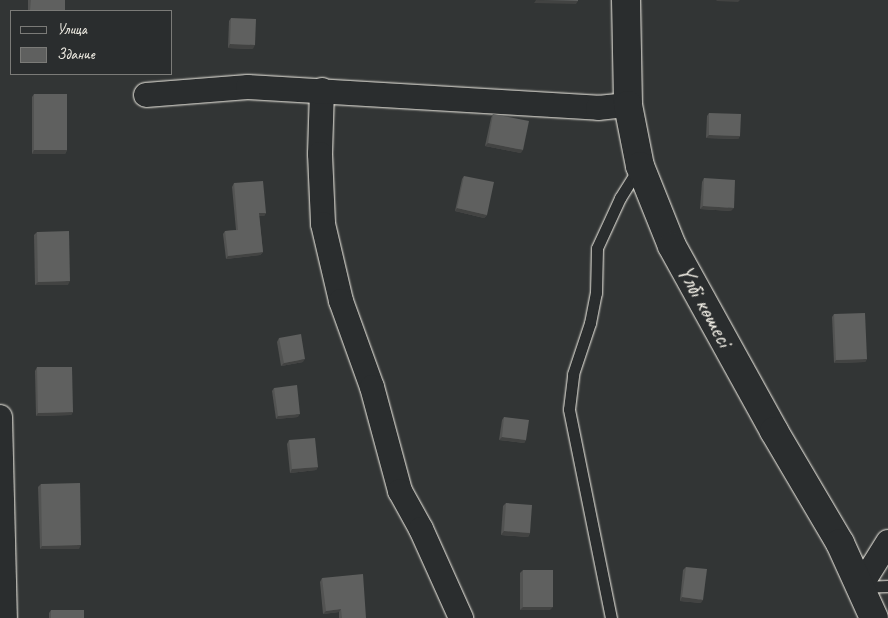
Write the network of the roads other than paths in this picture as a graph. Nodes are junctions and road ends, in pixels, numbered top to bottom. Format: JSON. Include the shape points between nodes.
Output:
{"nodes":[{"id":1,"x":626,"y":0,"type":"edge"},
{"id":2,"x":322,"y":90,"type":"junction"},
{"id":3,"x":146,"y":95,"type":"dead end"},
{"id":4,"x":628,"y":106,"type":"junction"},
{"id":5,"x":640,"y":166,"type":"junction"},
{"id":6,"x":0,"y":417,"type":"edge"},
{"id":7,"x":888,"y":542,"type":"edge"},
{"id":8,"x":888,"y":586,"type":"edge"},
{"id":9,"x":860,"y":587,"type":"junction"},
{"id":10,"x":5,"y":618,"type":"edge"},
{"id":11,"x":460,"y":618,"type":"edge"},
{"id":12,"x":611,"y":618,"type":"edge"},
{"id":13,"x":874,"y":618,"type":"edge"}],
"edges":[{"from":1,"to":4,"type":"main road","name":"Үлбі көшесі"},
{"from":2,"to":3,"type":"street","via":[[248,87]]},
{"from":2,"to":4,"type":"street","via":[[598,108]]},
{"from":2,"to":11,"type":"street","via":[[323,224],[341,302],[372,387],[400,491],[421,529]]},
{"from":4,"to":5,"type":"main road","name":"Үлбі көшесі"},
{"from":5,"to":9,"type":"main road","name":"Үлбі көшесі","via":[[672,246],[840,543]]},
{"from":5,"to":12,"type":"lane","via":[[620,198],[597,248],[596,293],[573,374],[569,409]]},
{"from":6,"to":10,"type":"street"},
{"from":7,"to":9,"type":"street"},
{"from":8,"to":9,"type":"lane"},
{"from":9,"to":13,"type":"main road","name":"Үлбі көшесі"}]}
